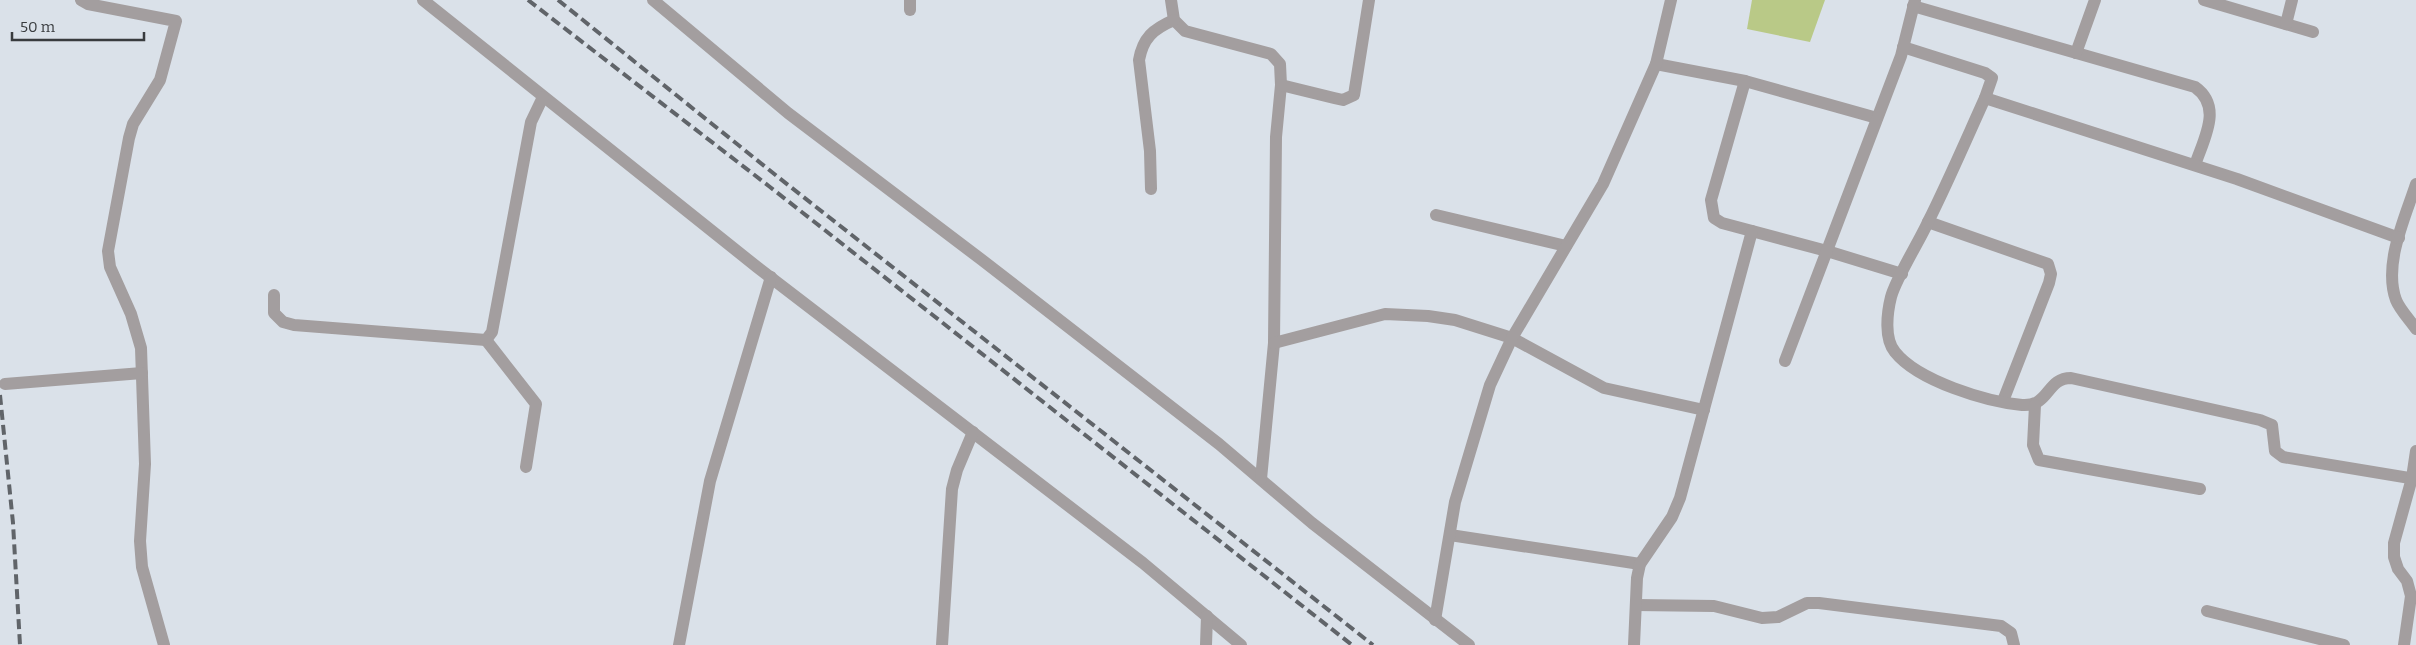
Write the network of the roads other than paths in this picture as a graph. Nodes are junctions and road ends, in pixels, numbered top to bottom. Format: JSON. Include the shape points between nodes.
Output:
{"nodes":[{"id":1,"x":81,"y":0,"type":"edge"},
{"id":2,"x":423,"y":0,"type":"edge"},
{"id":3,"x":653,"y":0,"type":"edge"},
{"id":4,"x":1171,"y":0,"type":"edge"},
{"id":5,"x":1369,"y":0,"type":"edge"},
{"id":6,"x":1671,"y":0,"type":"edge"},
{"id":7,"x":2095,"y":0,"type":"edge"},
{"id":8,"x":2204,"y":0,"type":"edge"},
{"id":9,"x":2292,"y":0,"type":"edge"},
{"id":10,"x":1914,"y":3,"type":"edge"},
{"id":11,"x":1174,"y":20,"type":"junction"},
{"id":12,"x":2286,"y":24,"type":"junction"},
{"id":13,"x":2313,"y":32,"type":"dead end"},
{"id":14,"x":1903,"y":47,"type":"junction"},
{"id":15,"x":2076,"y":53,"type":"junction"},
{"id":16,"x":1656,"y":64,"type":"junction"},
{"id":17,"x":1745,"y":81,"type":"junction"},
{"id":18,"x":1281,"y":85,"type":"junction"},
{"id":19,"x":543,"y":97,"type":"junction"},
{"id":20,"x":1984,"y":98,"type":"junction"},
{"id":21,"x":1877,"y":118,"type":"junction"},
{"id":22,"x":2195,"y":165,"type":"junction"},
{"id":23,"x":2416,"y":184,"type":"edge"},
{"id":24,"x":1151,"y":189,"type":"dead end"},
{"id":25,"x":1436,"y":215,"type":"dead end"},
{"id":26,"x":1928,"y":222,"type":"junction"},
{"id":27,"x":1752,"y":231,"type":"junction"},
{"id":28,"x":2400,"y":238,"type":"junction"},
{"id":29,"x":1566,"y":246,"type":"junction"},
{"id":30,"x":1827,"y":251,"type":"junction"},
{"id":31,"x":1902,"y":274,"type":"junction"},
{"id":32,"x":770,"y":277,"type":"junction"},
{"id":33,"x":274,"y":295,"type":"dead end"},
{"id":34,"x":2416,"y":329,"type":"edge"},
{"id":35,"x":1512,"y":338,"type":"junction"},
{"id":36,"x":486,"y":340,"type":"junction"},
{"id":37,"x":1274,"y":343,"type":"junction"},
{"id":38,"x":1785,"y":362,"type":"dead end"},
{"id":39,"x":142,"y":373,"type":"junction"},
{"id":40,"x":5,"y":384,"type":"dead end"},
{"id":41,"x":2004,"y":401,"type":"junction"},
{"id":42,"x":2035,"y":405,"type":"junction"},
{"id":43,"x":1704,"y":410,"type":"junction"},
{"id":44,"x":973,"y":432,"type":"junction"},
{"id":45,"x":2416,"y":451,"type":"edge"},
{"id":46,"x":526,"y":467,"type":"dead end"},
{"id":47,"x":1261,"y":479,"type":"junction"},
{"id":48,"x":2414,"y":479,"type":"edge"},
{"id":49,"x":2200,"y":489,"type":"dead end"},
{"id":50,"x":1450,"y":535,"type":"junction"},
{"id":51,"x":1640,"y":564,"type":"junction"},
{"id":52,"x":1636,"y":605,"type":"junction"},
{"id":53,"x":2207,"y":611,"type":"dead end"},
{"id":54,"x":1207,"y":616,"type":"junction"},
{"id":55,"x":1435,"y":620,"type":"junction"},
{"id":56,"x":164,"y":645,"type":"edge"},
{"id":57,"x":679,"y":645,"type":"edge"},
{"id":58,"x":942,"y":645,"type":"edge"},
{"id":59,"x":1206,"y":645,"type":"edge"},
{"id":60,"x":1241,"y":645,"type":"edge"},
{"id":61,"x":1469,"y":645,"type":"edge"},
{"id":62,"x":1634,"y":645,"type":"edge"},
{"id":63,"x":2014,"y":645,"type":"edge"},
{"id":64,"x":2344,"y":645,"type":"edge"},
{"id":65,"x":2404,"y":645,"type":"edge"}],
"edges":[{"from":1,"to":39,"type":"street","via":[[176,21],[160,80],[128,138],[108,251],[112,273],[131,314],[141,348]]},
{"from":2,"to":19,"type":"street"},
{"from":3,"to":47,"type":"street","via":[[788,114],[982,260]]},
{"from":4,"to":11,"type":"street"},
{"from":5,"to":18,"type":"street","via":[[1354,95],[1343,100]]},
{"from":6,"to":16,"type":"street"},
{"from":7,"to":15,"type":"street"},
{"from":8,"to":12,"type":"street"},
{"from":9,"to":12,"type":"street"},
{"from":10,"to":14,"type":"street"},
{"from":10,"to":15,"type":"street"},
{"from":11,"to":18,"type":"street","via":[[1185,32],[1270,54],[1280,64]]},
{"from":11,"to":24,"type":"street","via":[[1147,36],[1138,60],[1150,151]]},
{"from":12,"to":13,"type":"street"},
{"from":14,"to":20,"type":"street","via":[[1985,72],[1992,78]]},
{"from":14,"to":21,"type":"street"},
{"from":15,"to":22,"type":"street","via":[[2195,87],[2206,95],[2210,118]]},
{"from":16,"to":17,"type":"street"},
{"from":16,"to":29,"type":"street","via":[[1603,184]]},
{"from":17,"to":21,"type":"street"},
{"from":17,"to":27,"type":"street","via":[[1712,210],[1714,218],[1722,223]]},
{"from":18,"to":37,"type":"street","via":[[1276,137]]},
{"from":19,"to":32,"type":"street"},
{"from":19,"to":36,"type":"street","via":[[531,122],[492,332]]},
{"from":20,"to":22,"type":"street"},
{"from":20,"to":26,"type":"street"},
{"from":21,"to":30,"type":"street"},
{"from":22,"to":28,"type":"street"},
{"from":23,"to":28,"type":"street"},
{"from":25,"to":29,"type":"street"},
{"from":26,"to":31,"type":"street"},
{"from":26,"to":41,"type":"street","via":[[2048,264],[2049,283]]},
{"from":27,"to":30,"type":"street"},
{"from":27,"to":43,"type":"street"},
{"from":28,"to":34,"type":"street","via":[[2392,282],[2397,302]]},
{"from":29,"to":35,"type":"street"},
{"from":30,"to":31,"type":"street"},
{"from":30,"to":38,"type":"street"},
{"from":31,"to":41,"type":"street","via":[[1891,296],[1887,328],[1894,351],[1912,368],[1935,380],[1965,392]]},
{"from":32,"to":44,"type":"street"},
{"from":32,"to":57,"type":"street","via":[[710,481]]},
{"from":33,"to":36,"type":"street","via":[[274,313],[283,322],[294,325]]},
{"from":35,"to":37,"type":"street","via":[[1455,320],[1385,314]]},
{"from":35,"to":43,"type":"street","via":[[1604,388]]},
{"from":35,"to":50,"type":"street","via":[[1490,385],[1455,502]]},
{"from":36,"to":46,"type":"street","via":[[536,404]]},
{"from":37,"to":47,"type":"street"},
{"from":39,"to":40,"type":"street"},
{"from":39,"to":56,"type":"street","via":[[145,464],[140,541],[142,567]]},
{"from":41,"to":42,"type":"street"},
{"from":42,"to":48,"type":"street","via":[[2062,378],[2071,378],[2260,420],[2272,425],[2275,451],[2284,457]]},
{"from":42,"to":49,"type":"street","via":[[2033,445],[2039,460]]},
{"from":43,"to":51,"type":"street","via":[[1675,511]]},
{"from":44,"to":54,"type":"street"},
{"from":44,"to":58,"type":"street","via":[[956,470],[952,489]]},
{"from":45,"to":48,"type":"street"},
{"from":47,"to":55,"type":"street"},
{"from":48,"to":65,"type":"street","via":[[2394,543],[2394,557],[2411,596]]},
{"from":50,"to":51,"type":"street"},
{"from":50,"to":55,"type":"street"},
{"from":51,"to":52,"type":"street"},
{"from":52,"to":62,"type":"street"},
{"from":52,"to":63,"type":"street","via":[[1714,606],[1762,618],[1778,617],[1807,603],[1819,603],[2001,626],[2011,633]]},
{"from":53,"to":64,"type":"street"},
{"from":54,"to":59,"type":"street"},
{"from":54,"to":60,"type":"street"},
{"from":55,"to":61,"type":"street"}]}
